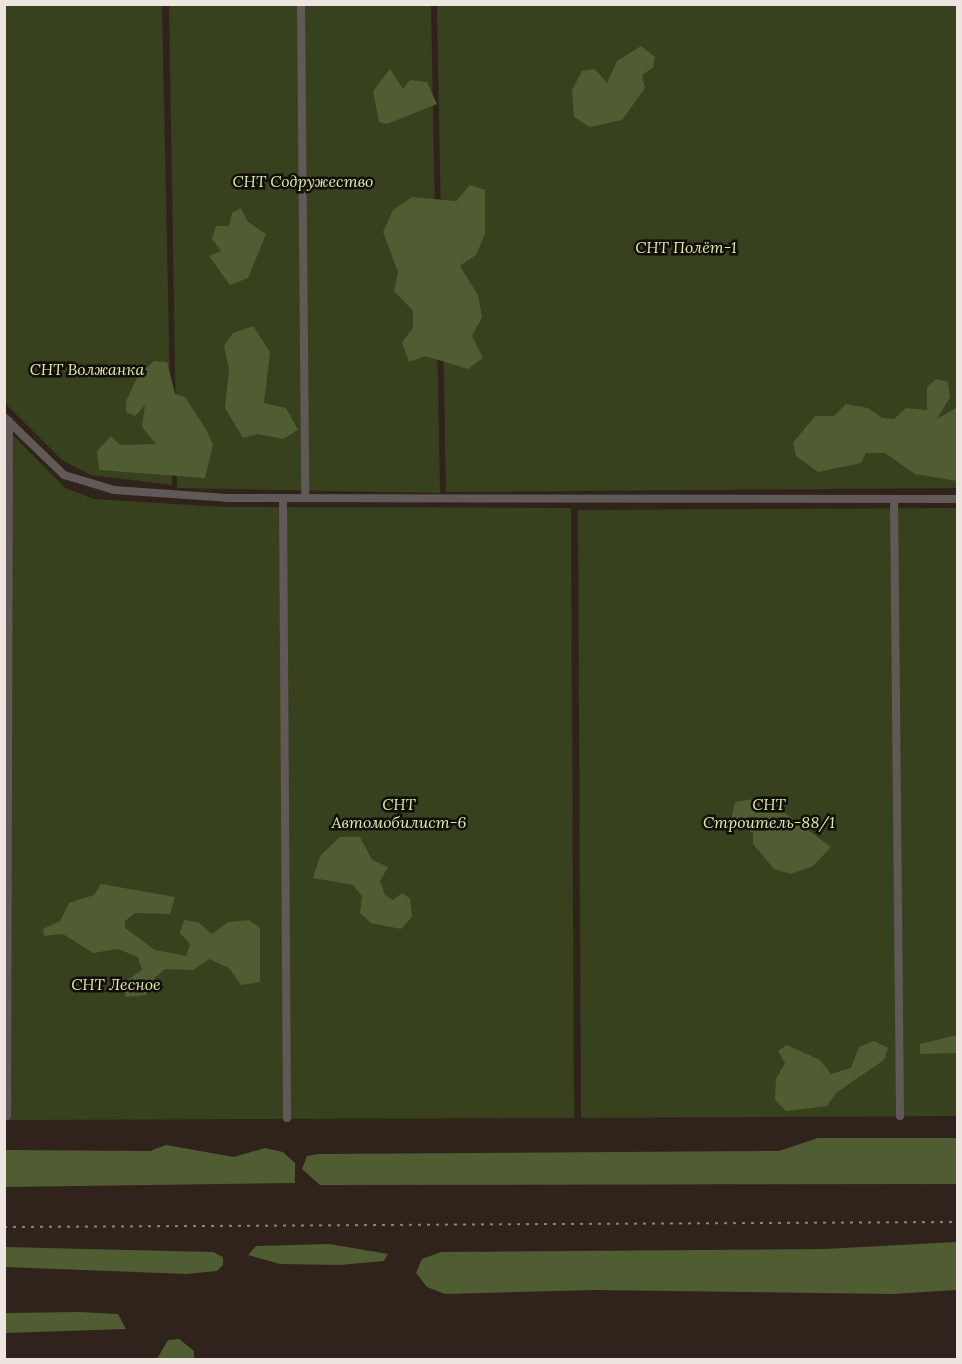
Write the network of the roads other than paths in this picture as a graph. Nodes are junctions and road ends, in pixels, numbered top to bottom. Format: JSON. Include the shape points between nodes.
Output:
{"nodes":[{"id":1,"x":301,"y":4,"type":"edge"},
{"id":2,"x":7,"y":419,"type":"edge"},
{"id":3,"x":283,"y":498,"type":"junction"},
{"id":4,"x":304,"y":498,"type":"junction"},
{"id":5,"x":894,"y":499,"type":"junction"},
{"id":6,"x":957,"y":499,"type":"edge"},
{"id":7,"x":7,"y":1116,"type":"dead end"},
{"id":8,"x":900,"y":1116,"type":"dead end"},
{"id":9,"x":288,"y":1118,"type":"dead end"}],
"edges":[{"from":1,"to":4,"type":"street"},
{"from":2,"to":3,"type":"street","via":[[64,474],[86,485]]},
{"from":2,"to":7,"type":"street"},
{"from":3,"to":4,"type":"street"},
{"from":3,"to":9,"type":"street"},
{"from":4,"to":5,"type":"street"},
{"from":5,"to":6,"type":"street"},
{"from":5,"to":8,"type":"street"}]}
